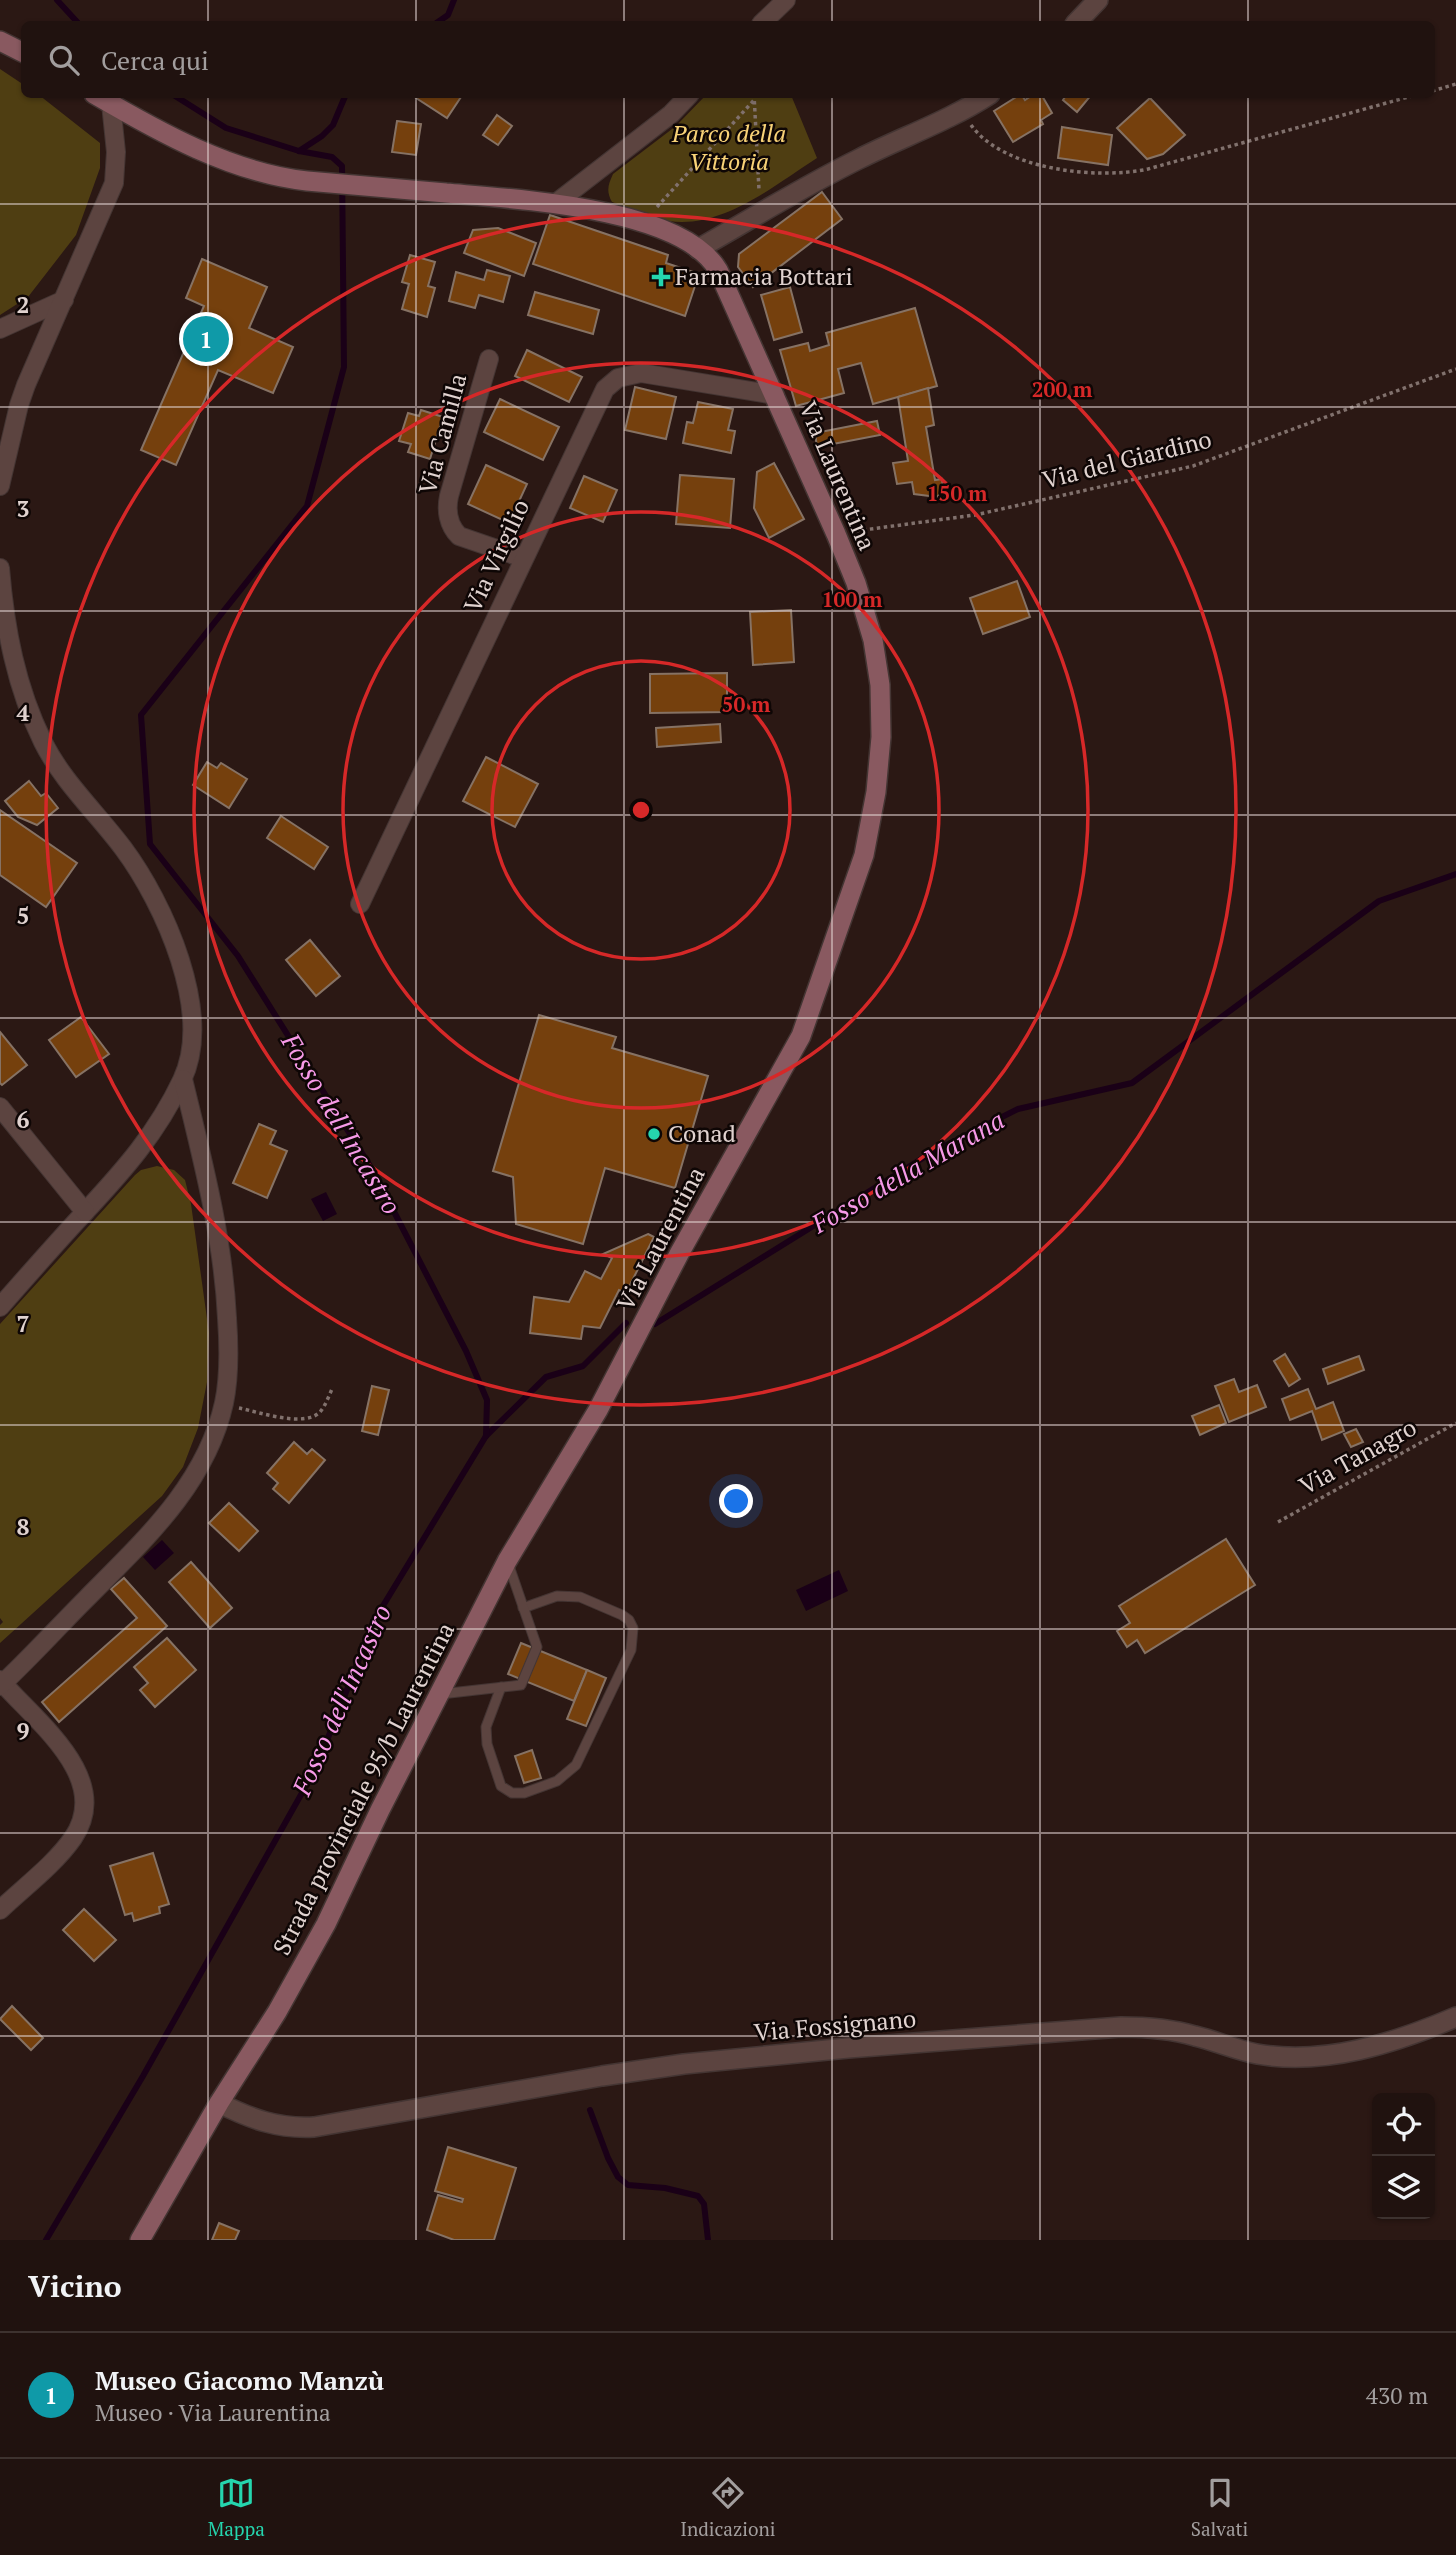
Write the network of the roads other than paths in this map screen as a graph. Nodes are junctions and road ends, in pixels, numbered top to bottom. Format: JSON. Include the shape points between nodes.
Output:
{"nodes":[{"id":1,"x":786,"y":0,"type":"edge"},
{"id":2,"x":1098,"y":0,"type":"edge"},
{"id":3,"x":764,"y":21,"type":"edge"},
{"id":4,"x":1078,"y":21,"type":"edge"},
{"id":5,"x":0,"y":41,"type":"edge"},
{"id":6,"x":21,"y":52,"type":"edge"},
{"id":7,"x":686,"y":98,"type":"edge"},
{"id":8,"x":984,"y":98,"type":"edge"},
{"id":9,"x":103,"y":99,"type":"edge"},
{"id":10,"x":556,"y":203,"type":"junction"},
{"id":11,"x":698,"y":248,"type":"junction"},
{"id":12,"x":64,"y":300,"type":"junction"},
{"id":13,"x":0,"y":329,"type":"edge"},
{"id":14,"x":489,"y":359,"type":"dead end"},
{"id":15,"x":775,"y":395,"type":"junction"},
{"id":16,"x":0,"y":486,"type":"edge"},
{"id":17,"x":523,"y":558,"type":"junction"},
{"id":18,"x":0,"y":568,"type":"edge"},
{"id":19,"x":359,"y":904,"type":"dead end"},
{"id":20,"x":183,"y":1079,"type":"junction"},
{"id":21,"x":0,"y":1107,"type":"edge"},
{"id":22,"x":85,"y":1212,"type":"junction"},
{"id":23,"x":0,"y":1307,"type":"edge"},
{"id":24,"x":625,"y":1357,"type":"joint"},
{"id":25,"x":508,"y":1561,"type":"junction"},
{"id":26,"x":523,"y":1608,"type":"junction"},
{"id":27,"x":1,"y":1683,"type":"edge"},
{"id":28,"x":501,"y":1687,"type":"junction"},
{"id":29,"x":440,"y":1694,"type":"junction"},
{"id":30,"x":0,"y":1910,"type":"edge"},
{"id":31,"x":1456,"y":2017,"type":"edge"},
{"id":32,"x":219,"y":2104,"type":"junction"},
{"id":33,"x":140,"y":2240,"type":"edge"}],
"edges":[{"from":1,"to":3,"type":"street"},
{"from":2,"to":4,"type":"street"},
{"from":5,"to":6,"type":"main road"},
{"from":7,"to":10,"type":"street"},
{"from":8,"to":11,"type":"street","via":[[835,171]]},
{"from":9,"to":10,"type":"main road","name":"Via Laurentina","via":[[155,128],[267,174]]},
{"from":9,"to":12,"type":"street","via":[[116,152],[114,183]]},
{"from":10,"to":11,"type":"main road","name":"Via Laurentina","via":[[643,223]]},
{"from":11,"to":15,"type":"main road","name":"Via Laurentina","via":[[718,270]]},
{"from":12,"to":13,"type":"street"},
{"from":12,"to":16,"type":"street","via":[[19,405]]},
{"from":14,"to":17,"type":"street","name":"Via Camilla","via":[[449,496],[448,514],[459,536]]},
{"from":15,"to":17,"type":"street","name":"Via Virgilio","via":[[649,373],[618,378],[599,399]]},
{"from":15,"to":24,"type":"main road","name":"Via Laurentina","via":[[864,607],[880,685],[879,769],[864,855],[801,1036]]},
{"from":17,"to":19,"type":"street","name":"Via Virgilio"},
{"from":18,"to":20,"type":"street","via":[[13,658],[36,726],[64,777],[141,875],[173,945],[192,1020]]},
{"from":20,"to":22,"type":"street","via":[[142,1149]]},
{"from":20,"to":27,"type":"street","via":[[223,1268],[228,1338],[224,1404],[201,1463],[167,1514]]},
{"from":21,"to":22,"type":"street"},
{"from":22,"to":23,"type":"street"},
{"from":24,"to":25,"type":"main road","name":"Strada provinciale 95/b Laurentina"},
{"from":25,"to":26,"type":"lane"},
{"from":25,"to":29,"type":"main road","name":"Strada provinciale 95/b Laurentina"},
{"from":26,"to":28,"type":"lane","via":[[537,1647],[521,1685]]},
{"from":26,"to":28,"type":"lane","via":[[557,1596],[580,1597],[629,1620],[631,1650],[576,1765],[556,1781],[524,1793],[501,1786],[487,1744],[486,1727]]},
{"from":27,"to":30,"type":"street","via":[[72,1761],[85,1797],[73,1839]]},
{"from":28,"to":29,"type":"lane"},
{"from":29,"to":32,"type":"main road","name":"Strada provinciale 95/b Laurentina","via":[[326,1924]]},
{"from":31,"to":32,"type":"street","name":"Via Fossignano","via":[[1363,2049],[1306,2057],[1257,2054],[1174,2031],[1121,2027],[795,2053],[620,2073],[314,2127],[270,2124]]},
{"from":32,"to":33,"type":"main road","name":"Strada provinciale 95/b Laurentina"}]}
